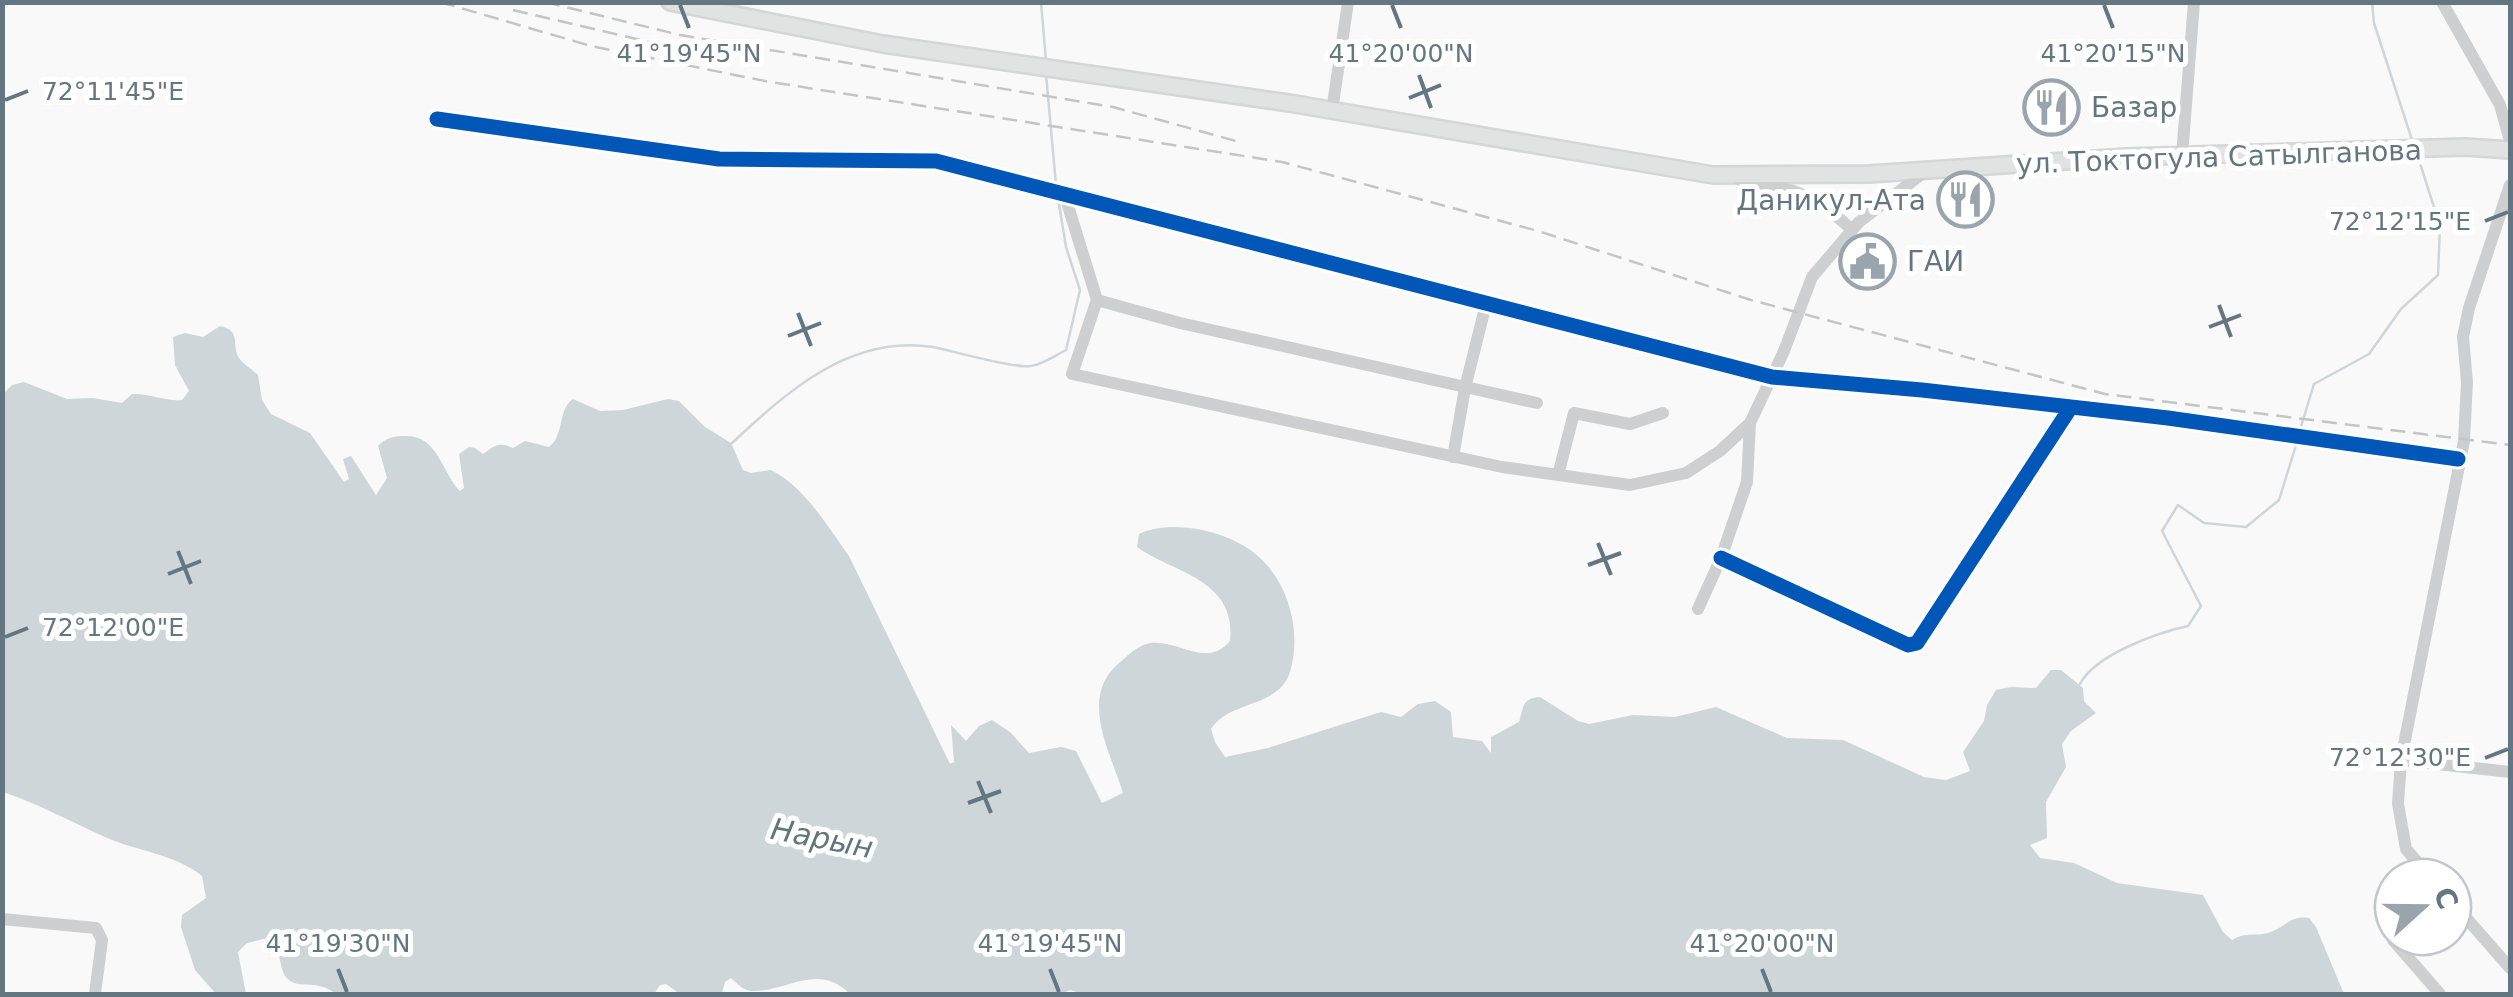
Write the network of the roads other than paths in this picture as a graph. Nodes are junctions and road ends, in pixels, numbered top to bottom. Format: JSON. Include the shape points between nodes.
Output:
{"nodes":[{"id":1,"x":1348,"y":2,"type":"edge"},
{"id":2,"x":2194,"y":2,"type":"edge"},
{"id":3,"x":2442,"y":2,"type":"edge"},
{"id":4,"x":673,"y":3,"type":"edge"},
{"id":5,"x":1332,"y":111,"type":"junction"},
{"id":6,"x":437,"y":120,"type":"dead end"},
{"id":7,"x":2510,"y":141,"type":"edge"},
{"id":8,"x":2510,"y":150,"type":"edge"},
{"id":9,"x":2182,"y":156,"type":"junction"},
{"id":10,"x":1927,"y":170,"type":"junction"},
{"id":11,"x":1713,"y":175,"type":"junction"},
{"id":12,"x":2510,"y":185,"type":"edge"},
{"id":13,"x":1065,"y":196,"type":"junction"},
{"id":14,"x":1852,"y":230,"type":"junction"},
{"id":15,"x":1097,"y":300,"type":"junction"},
{"id":16,"x":1486,"y":304,"type":"junction"},
{"id":17,"x":1772,"y":377,"type":"junction"},
{"id":18,"x":1465,"y":388,"type":"junction"},
{"id":19,"x":1537,"y":403,"type":"dead end"},
{"id":20,"x":2072,"y":407,"type":"junction"},
{"id":21,"x":1662,"y":413,"type":"dead end"},
{"id":22,"x":1750,"y":423,"type":"junction"},
{"id":23,"x":1453,"y":457,"type":"junction"},
{"id":24,"x":2458,"y":459,"type":"junction"},
{"id":25,"x":1558,"y":475,"type":"junction"},
{"id":26,"x":1721,"y":558,"type":"junction"},
{"id":27,"x":1698,"y":609,"type":"dead end"},
{"id":28,"x":2402,"y":760,"type":"junction"},
{"id":29,"x":2510,"y":772,"type":"edge"},
{"id":30,"x":2412,"y":857,"type":"edge"},
{"id":31,"x":2,"y":919,"type":"edge"},
{"id":32,"x":2473,"y":926,"type":"edge"},
{"id":33,"x":2407,"y":957,"type":"edge"},
{"id":34,"x":2510,"y":968,"type":"edge"},
{"id":35,"x":95,"y":994,"type":"edge"},
{"id":36,"x":2440,"y":994,"type":"edge"}],
"edges":[{"from":1,"to":5,"type":"street"},
{"from":2,"to":9,"type":"street"},
{"from":3,"to":7,"type":"street","via":[[2500,104]]},
{"from":4,"to":5,"type":"main road","name":"ул. Токтогула Сатылганова","via":[[882,44]]},
{"from":5,"to":11,"type":"main road","name":"ул. Токтогула Сатылганова"},
{"from":6,"to":13,"type":"street","via":[[719,159],[936,162]]},
{"from":8,"to":9,"type":"main road","name":"ул. Токтогула Сатылганова"},
{"from":9,"to":10,"type":"main road","name":"ул. Токтогула Сатылганова"},
{"from":10,"to":11,"type":"main road","name":"ул. Токтогула Сатылганова"},
{"from":10,"to":14,"type":"street"},
{"from":11,"to":14,"type":"street","via":[[1796,190]]},
{"from":12,"to":24,"type":"street","via":[[2463,337],[2467,382]]},
{"from":13,"to":15,"type":"street"},
{"from":13,"to":16,"type":"street"},
{"from":14,"to":17,"type":"street","via":[[1812,277]]},
{"from":15,"to":18,"type":"street"},
{"from":15,"to":23,"type":"street","via":[[1072,374]]},
{"from":16,"to":17,"type":"street"},
{"from":16,"to":18,"type":"street"},
{"from":17,"to":20,"type":"street"},
{"from":17,"to":22,"type":"street"},
{"from":18,"to":19,"type":"street"},
{"from":18,"to":23,"type":"street"},
{"from":20,"to":24,"type":"street"},
{"from":20,"to":26,"type":"street","via":[[1917,643],[1908,645]]},
{"from":21,"to":25,"type":"street","via":[[1630,424],[1574,413]]},
{"from":22,"to":25,"type":"street","via":[[1686,472],[1630,485]]},
{"from":22,"to":26,"type":"street","via":[[1747,482]]},
{"from":23,"to":25,"type":"street"},
{"from":24,"to":28,"type":"street"},
{"from":26,"to":27,"type":"street"},
{"from":28,"to":29,"type":"street"},
{"from":28,"to":30,"type":"street","via":[[2398,804]]},
{"from":31,"to":35,"type":"street","via":[[96,928],[102,940]]},
{"from":32,"to":34,"type":"street"},
{"from":33,"to":36,"type":"street"}]}
